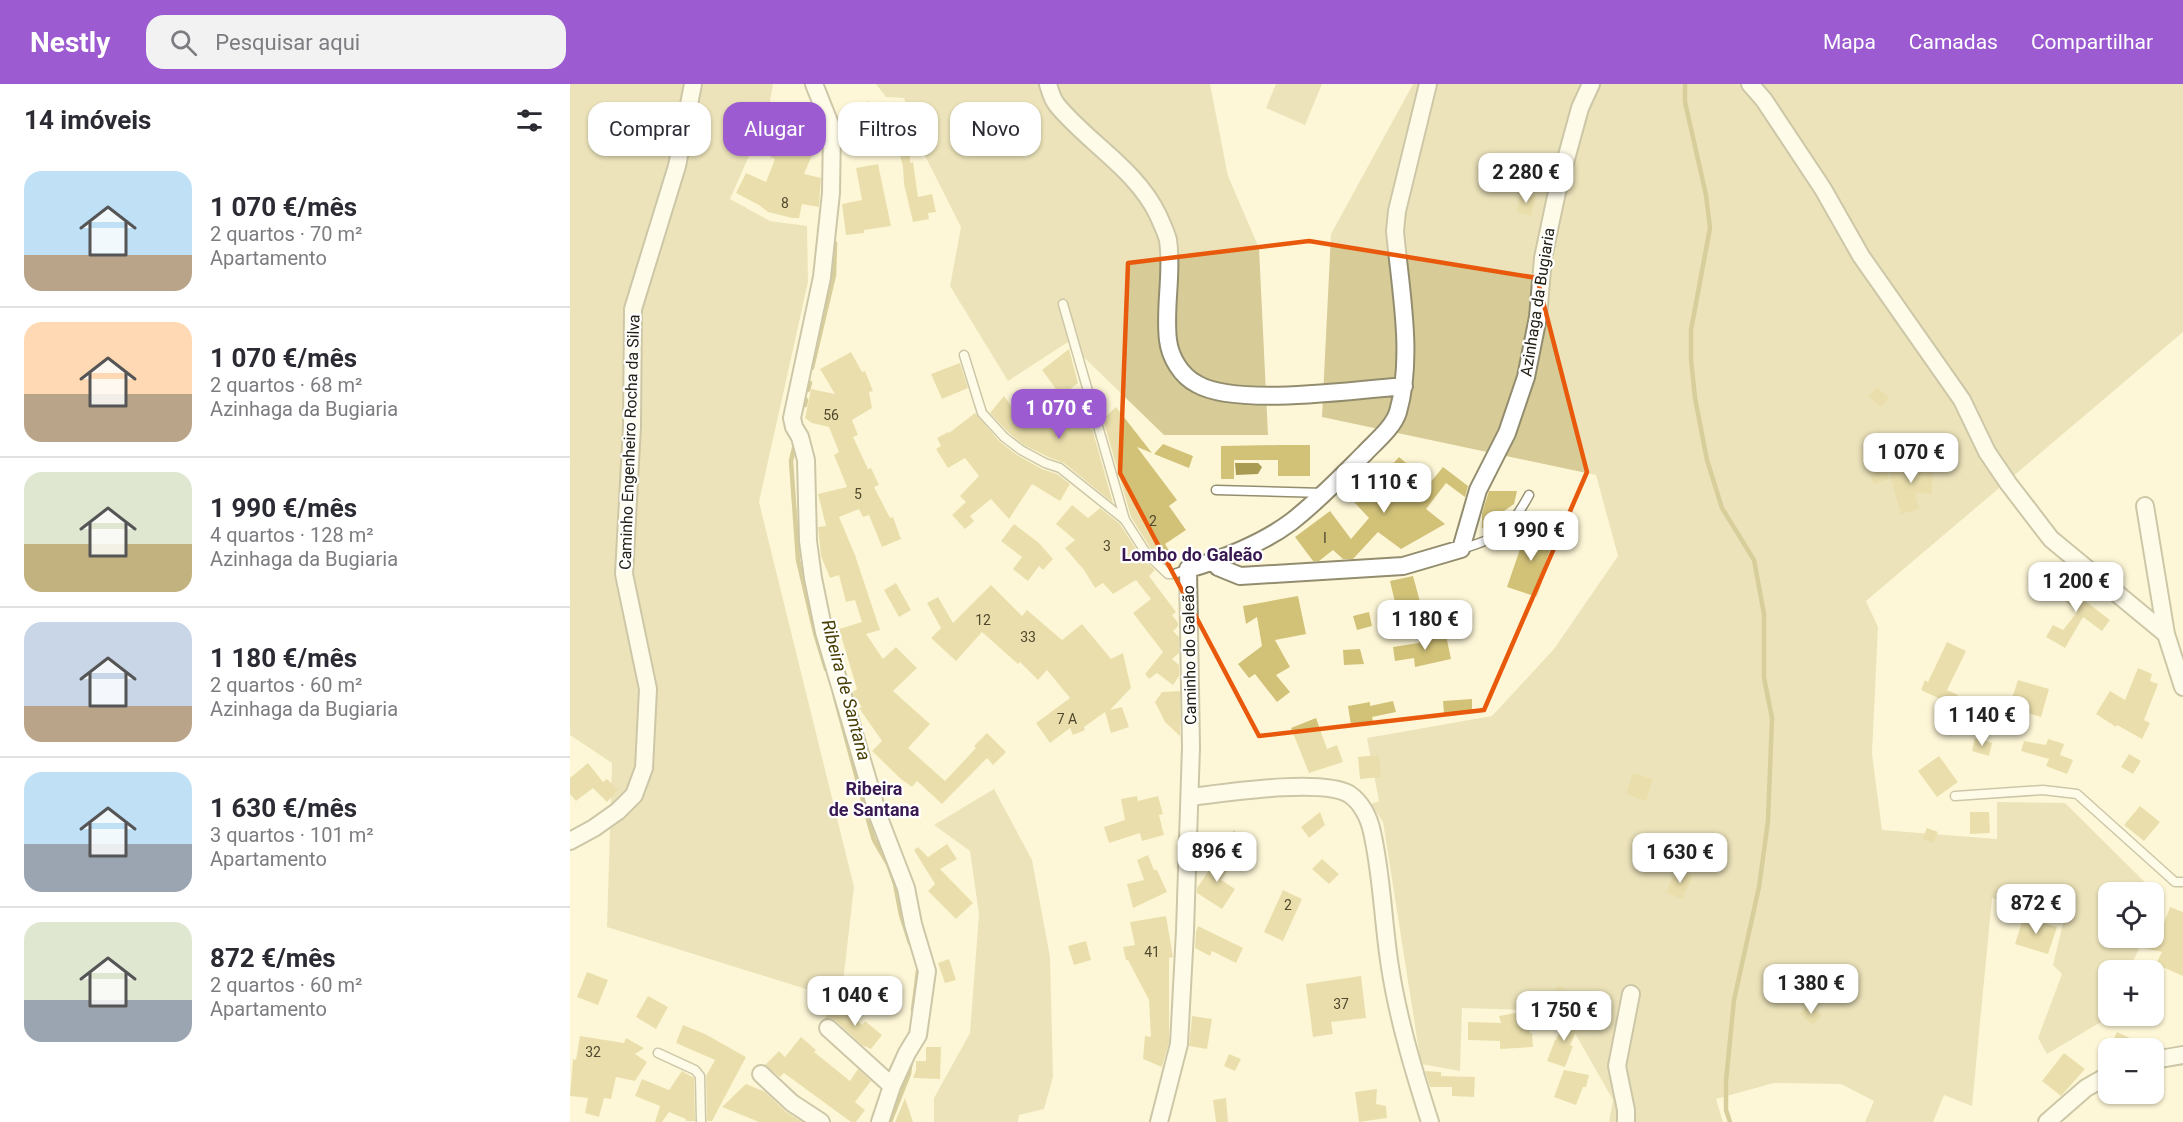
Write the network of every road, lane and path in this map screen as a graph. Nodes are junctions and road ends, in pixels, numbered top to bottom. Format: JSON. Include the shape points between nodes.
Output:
{"nodes":[{"id":1,"x":693,"y":84,"type":"edge"},
{"id":2,"x":814,"y":84,"type":"edge"},
{"id":3,"x":1048,"y":84,"type":"edge"},
{"id":4,"x":1428,"y":84,"type":"edge"},
{"id":5,"x":1591,"y":84,"type":"edge"},
{"id":6,"x":1750,"y":84,"type":"edge"},
{"id":7,"x":1063,"y":304,"type":"dead end"},
{"id":8,"x":964,"y":355,"type":"dead end"},
{"id":9,"x":1404,"y":386,"type":"junction"},
{"id":10,"x":1216,"y":490,"type":"dead end"},
{"id":11,"x":1324,"y":493,"type":"junction"},
{"id":12,"x":1529,"y":495,"type":"dead end"},
{"id":13,"x":2145,"y":506,"type":"dead end"},
{"id":14,"x":1125,"y":520,"type":"junction"},
{"id":15,"x":1461,"y":549,"type":"junction"},
{"id":16,"x":1216,"y":561,"type":"junction"},
{"id":17,"x":1188,"y":569,"type":"junction"},
{"id":18,"x":2166,"y":634,"type":"junction"},
{"id":19,"x":2183,"y":687,"type":"edge"},
{"id":20,"x":1955,"y":796,"type":"dead end"},
{"id":21,"x":1191,"y":797,"type":"junction"},
{"id":22,"x":570,"y":841,"type":"edge"},
{"id":23,"x":2183,"y":882,"type":"edge"},
{"id":24,"x":1631,"y":994,"type":"dead end"},
{"id":25,"x":828,"y":1028,"type":"dead end"},
{"id":26,"x":658,"y":1053,"type":"dead end"},
{"id":27,"x":2183,"y":1054,"type":"edge"},
{"id":28,"x":2164,"y":1058,"type":"edge"},
{"id":29,"x":761,"y":1074,"type":"dead end"},
{"id":30,"x":2098,"y":1081,"type":"edge"},
{"id":31,"x":892,"y":1086,"type":"junction"},
{"id":32,"x":701,"y":1122,"type":"edge"},
{"id":33,"x":821,"y":1122,"type":"edge"},
{"id":34,"x":880,"y":1122,"type":"edge"},
{"id":35,"x":1159,"y":1122,"type":"edge"},
{"id":36,"x":1430,"y":1122,"type":"edge"},
{"id":37,"x":1626,"y":1122,"type":"edge"},
{"id":38,"x":2047,"y":1122,"type":"edge"}],
"edges":[{"from":1,"to":22,"type":"street","name":"Caminho Engenheiro Rocha da Silva","via":[[676,166],[633,309],[624,574],[648,689],[644,768],[634,795],[618,811]]},
{"from":2,"to":31,"type":"street","via":[[832,129],[831,193],[822,277],[792,418],[806,460],[808,541],[824,632],[879,818],[906,888],[927,971],[918,1035]]},
{"from":3,"to":9,"type":"street","via":[[1055,103],[1121,166],[1157,213],[1168,239],[1168,342],[1177,367],[1196,384],[1223,393],[1301,395]]},
{"from":4,"to":9,"type":"street","name":"Caminho do Galeão","via":[[1395,231],[1405,351]]},
{"from":5,"to":15,"type":"street","name":"Azinhaga da Bugiaria","via":[[1580,108],[1557,192],[1526,377],[1507,433],[1478,490]]},
{"from":6,"to":18,"type":"street","via":[[1823,189],[1867,265],[1962,400],[1987,452],[2008,483],[2051,539]]},
{"from":7,"to":14,"type":"lane"},
{"from":8,"to":14,"type":"lane","via":[[982,413],[1004,437],[1020,450],[1060,468]]},
{"from":9,"to":11,"type":"street","name":"Caminho do Galeão","via":[[1397,415]]},
{"from":10,"to":11,"type":"lane"},
{"from":11,"to":16,"type":"street","name":"Caminho do Galeão","via":[[1289,524]]},
{"from":12,"to":15,"type":"lane","via":[[1502,533]]},
{"from":13,"to":18,"type":"street"},
{"from":14,"to":17,"type":"lane","via":[[1146,553],[1168,574]]},
{"from":15,"to":16,"type":"street","via":[[1403,566],[1240,576],[1218,567]]},
{"from":16,"to":17,"type":"street","name":"Caminho do Galeão"},
{"from":17,"to":21,"type":"street","name":"Caminho do Galeão"},
{"from":18,"to":19,"type":"street"},
{"from":20,"to":23,"type":"lane","via":[[2043,790],[2077,794],[2175,882]]},
{"from":21,"to":35,"type":"street","name":"Caminho do Galeão","via":[[1179,1044]]},
{"from":21,"to":36,"type":"street","via":[[1266,788],[1330,788],[1346,793],[1362,806],[1372,830],[1390,970]]},
{"from":24,"to":37,"type":"street","via":[[1617,1066]]},
{"from":25,"to":31,"type":"street"},
{"from":26,"to":32,"type":"lane","via":[[700,1076]]},
{"from":27,"to":28,"type":"street"},
{"from":29,"to":33,"type":"street","via":[[792,1103]]},
{"from":30,"to":38,"type":"street"},
{"from":31,"to":34,"type":"street"}]}
